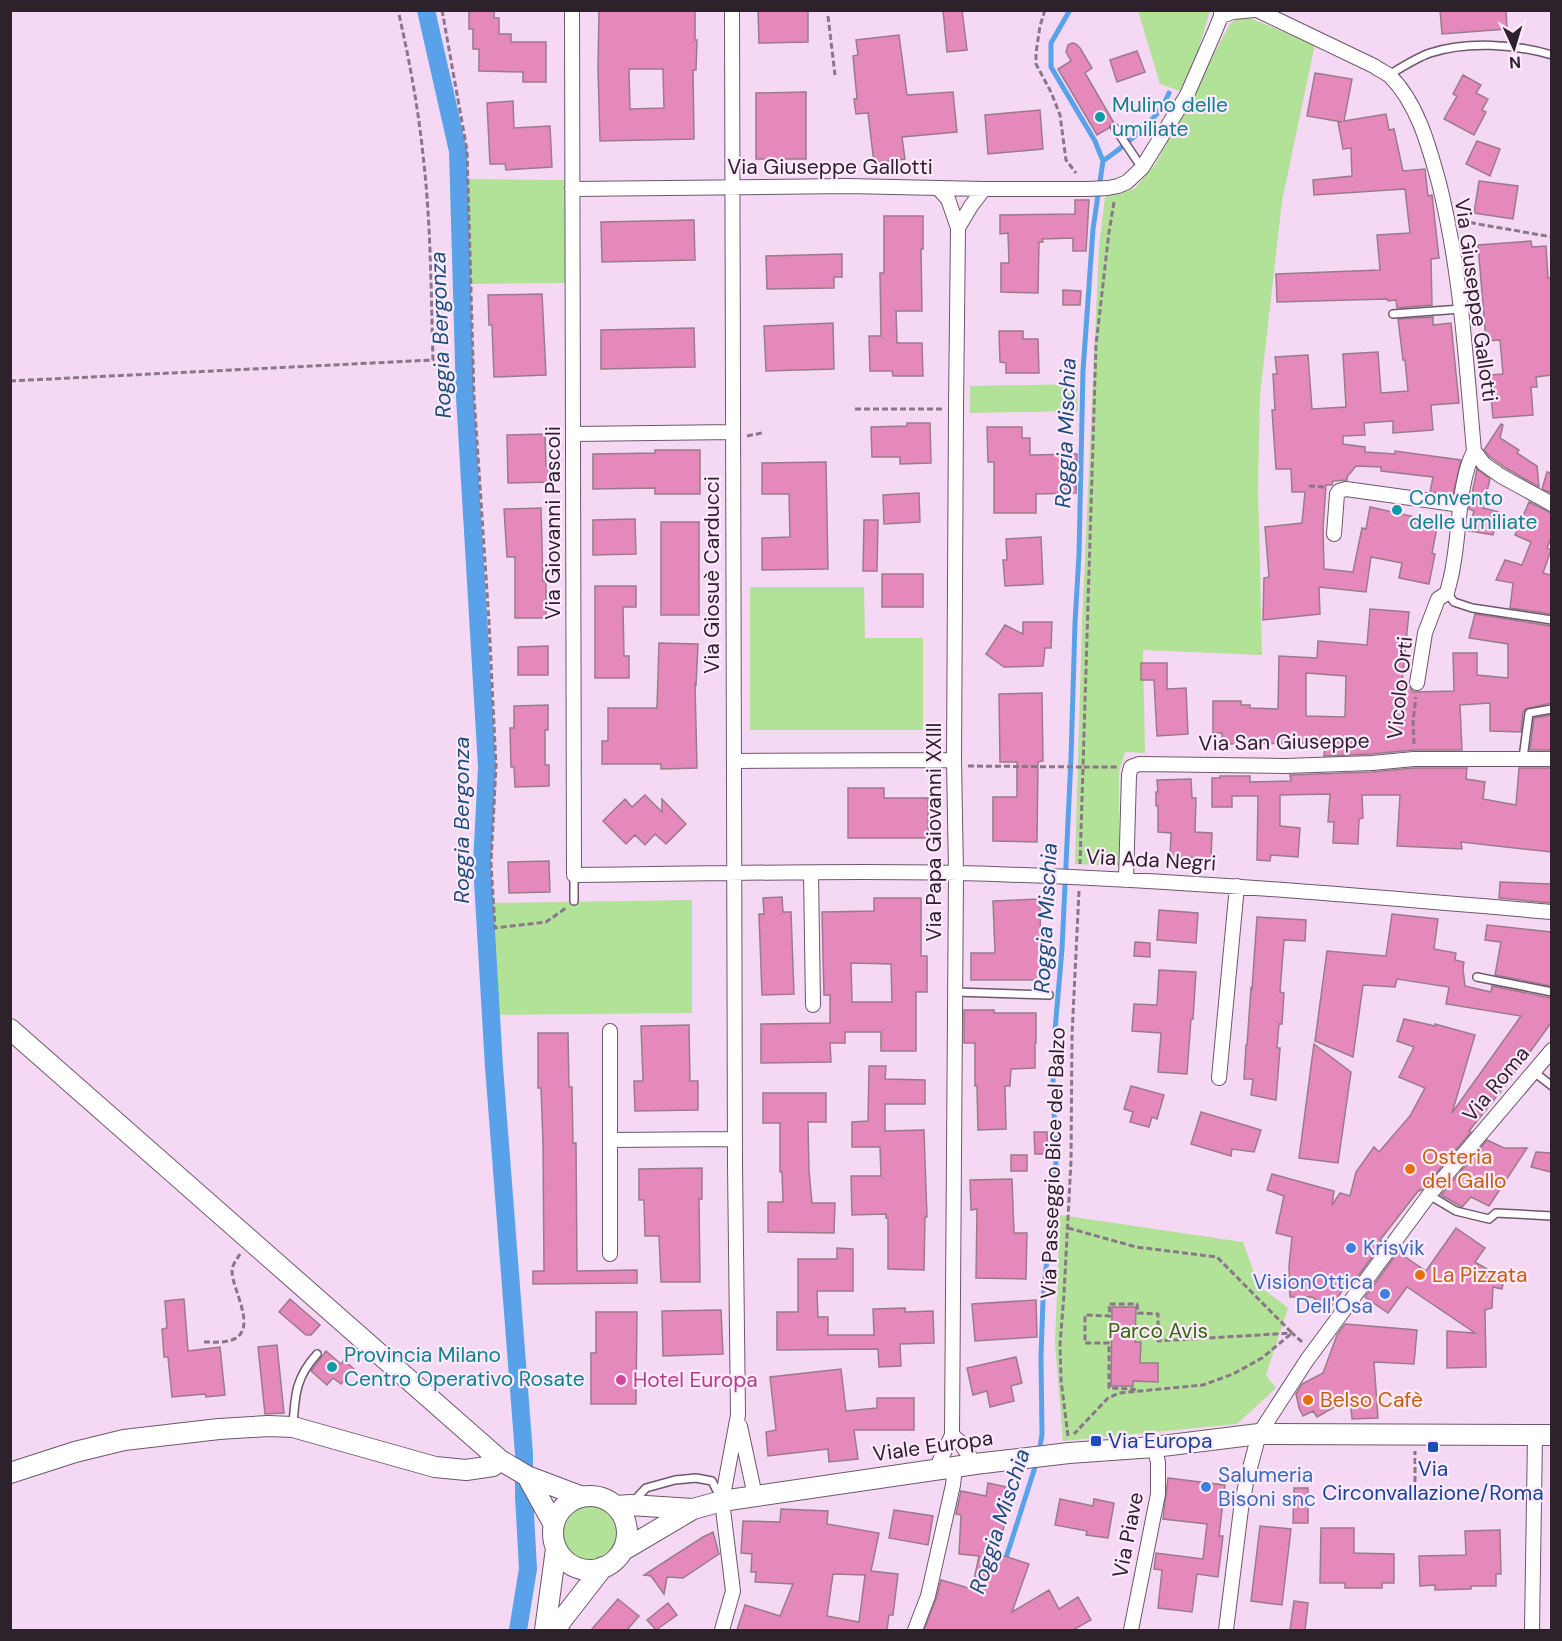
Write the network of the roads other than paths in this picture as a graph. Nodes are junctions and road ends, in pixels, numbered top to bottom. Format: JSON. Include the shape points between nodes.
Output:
{"nodes":[{"id":1,"x":572,"y":10,"type":"edge"},
{"id":2,"x":732,"y":10,"type":"edge"},
{"id":3,"x":1255,"y":10,"type":"edge"},
{"id":4,"x":1221,"y":14,"type":"edge"},
{"id":5,"x":1551,"y":55,"type":"edge"},
{"id":6,"x":1389,"y":75,"type":"junction"},
{"id":7,"x":1115,"y":128,"type":"dead end"},
{"id":8,"x":1142,"y":168,"type":"junction"},
{"id":9,"x":733,"y":186,"type":"junction"},
{"id":10,"x":938,"y":188,"type":"junction"},
{"id":11,"x":572,"y":189,"type":"junction"},
{"id":12,"x":984,"y":189,"type":"junction"},
{"id":13,"x":958,"y":228,"type":"junction"},
{"id":14,"x":1461,"y":309,"type":"junction"},
{"id":15,"x":1393,"y":314,"type":"dead end"},
{"id":16,"x":573,"y":434,"type":"junction"},
{"id":17,"x":738,"y":434,"type":"junction"},
{"id":18,"x":1474,"y":451,"type":"junction"},
{"id":19,"x":1551,"y":504,"type":"edge"},
{"id":20,"x":1461,"y":505,"type":"junction"},
{"id":21,"x":1334,"y":534,"type":"dead end"},
{"id":22,"x":1447,"y":593,"type":"junction"},
{"id":23,"x":1551,"y":620,"type":"edge"},
{"id":24,"x":1417,"y":683,"type":"road end"},
{"id":25,"x":1551,"y":709,"type":"edge"},
{"id":26,"x":1523,"y":758,"type":"junction"},
{"id":27,"x":1551,"y":759,"type":"edge"},
{"id":28,"x":734,"y":760,"type":"junction"},
{"id":29,"x":954,"y":763,"type":"junction"},
{"id":30,"x":735,"y":873,"type":"junction"},
{"id":31,"x":811,"y":873,"type":"junction"},
{"id":32,"x":956,"y":873,"type":"junction"},
{"id":33,"x":574,"y":875,"type":"junction"},
{"id":34,"x":1126,"y":880,"type":"junction"},
{"id":35,"x":1237,"y":886,"type":"junction"},
{"id":36,"x":574,"y":901,"type":"road end"},
{"id":37,"x":1551,"y":912,"type":"edge"},
{"id":38,"x":1478,"y":977,"type":"dead end"},
{"id":39,"x":955,"y":992,"type":"junction"},
{"id":40,"x":1551,"y":992,"type":"edge"},
{"id":41,"x":1049,"y":995,"type":"dead end"},
{"id":42,"x":813,"y":1005,"type":"dead end"},
{"id":43,"x":10,"y":1029,"type":"edge"},
{"id":44,"x":610,"y":1030,"type":"dead end"},
{"id":45,"x":1551,"y":1050,"type":"edge"},
{"id":46,"x":1534,"y":1072,"type":"junction"},
{"id":47,"x":1219,"y":1078,"type":"dead end"},
{"id":48,"x":1551,"y":1086,"type":"edge"},
{"id":49,"x":735,"y":1138,"type":"junction"},
{"id":50,"x":610,"y":1140,"type":"junction"},
{"id":51,"x":1429,"y":1195,"type":"junction"},
{"id":52,"x":1551,"y":1216,"type":"edge"},
{"id":53,"x":610,"y":1254,"type":"dead end"},
{"id":54,"x":317,"y":1354,"type":"dead end"},
{"id":55,"x":738,"y":1415,"type":"junction"},
{"id":56,"x":293,"y":1427,"type":"junction"},
{"id":57,"x":1259,"y":1434,"type":"junction"},
{"id":58,"x":952,"y":1435,"type":"junction"},
{"id":59,"x":1543,"y":1435,"type":"edge"},
{"id":60,"x":1154,"y":1447,"type":"junction"},
{"id":61,"x":500,"y":1460,"type":"junction"},
{"id":62,"x":955,"y":1467,"type":"junction"},
{"id":63,"x":10,"y":1473,"type":"edge"},
{"id":64,"x":527,"y":1476,"type":"junction"},
{"id":65,"x":580,"y":1496,"type":"junction"},
{"id":66,"x":755,"y":1496,"type":"junction"},
{"id":67,"x":722,"y":1501,"type":"junction"},
{"id":68,"x":623,"y":1506,"type":"junction"},
{"id":69,"x":693,"y":1509,"type":"junction"},
{"id":70,"x":553,"y":1523,"type":"junction"},
{"id":71,"x":556,"y":1549,"type":"junction"},
{"id":72,"x":622,"y":1551,"type":"junction"},
{"id":73,"x":603,"y":1568,"type":"junction"},
{"id":74,"x":545,"y":1630,"type":"edge"},
{"id":75,"x":557,"y":1630,"type":"edge"},
{"id":76,"x":722,"y":1630,"type":"edge"},
{"id":77,"x":915,"y":1630,"type":"edge"},
{"id":78,"x":1131,"y":1630,"type":"edge"},
{"id":79,"x":1226,"y":1630,"type":"edge"},
{"id":80,"x":1532,"y":1630,"type":"edge"}],
"edges":[{"from":1,"to":11,"type":"street","name":"Via Giovanni Pascoli"},
{"from":2,"to":9,"type":"street","name":"Via Giosuè Carducci"},
{"from":3,"to":4,"type":"street","name":"Via Giuseppe Gallotti"},
{"from":3,"to":6,"type":"street","name":"Via Giuseppe Gallotti"},
{"from":4,"to":8,"type":"street","name":"Via Giuseppe Gallotti","via":[[1187,95]]},
{"from":5,"to":6,"type":"lane","via":[[1515,46],[1454,47],[1423,56]]},
{"from":6,"to":14,"type":"street","name":"Via Giuseppe Gallotti","via":[[1403,93],[1431,153],[1448,219]]},
{"from":7,"to":8,"type":"lane"},
{"from":8,"to":12,"type":"street","name":"Via Giuseppe Gallotti","via":[[1127,182],[1113,187]]},
{"from":9,"to":10,"type":"street","name":"Via Giuseppe Gallotti"},
{"from":9,"to":11,"type":"street","name":"Via Giuseppe Gallotti"},
{"from":9,"to":17,"type":"street","name":"Via Giosuè Carducci"},
{"from":10,"to":12,"type":"street","name":"Via Giuseppe Gallotti"},
{"from":10,"to":13,"type":"street","via":[[948,199]]},
{"from":11,"to":16,"type":"street","name":"Via Giovanni Pascoli"},
{"from":12,"to":13,"type":"street"},
{"from":13,"to":29,"type":"street","name":"Via Papa Giovanni XXIII"},
{"from":14,"to":15,"type":"lane"},
{"from":14,"to":18,"type":"street","name":"Via Giuseppe Gallotti"},
{"from":16,"to":17,"type":"street"},
{"from":16,"to":33,"type":"street","name":"Via Giovanni Pascoli"},
{"from":17,"to":28,"type":"street","name":"Via Giosuè Carducci"},
{"from":18,"to":19,"type":"street","via":[[1501,476]]},
{"from":18,"to":20,"type":"street","name":"Vicolo Orti"},
{"from":20,"to":21,"type":"street","via":[[1346,489],[1337,494]]},
{"from":20,"to":22,"type":"street","name":"Vicolo Orti"},
{"from":22,"to":23,"type":"lane","via":[[1454,602],[1472,608]]},
{"from":22,"to":24,"type":"street","name":"Vicolo Orti","via":[[1438,599],[1425,633]]},
{"from":25,"to":26,"type":"lane","via":[[1529,713]]},
{"from":26,"to":27,"type":"street","name":"Via San Giuseppe"},
{"from":26,"to":34,"type":"street","name":"Via San Giuseppe","via":[[1285,766],[1138,764],[1131,767],[1129,775]]},
{"from":28,"to":29,"type":"street"},
{"from":28,"to":30,"type":"street","name":"Via Giosuè Carducci"},
{"from":29,"to":32,"type":"street","name":"Via Papa Giovanni XXIII"},
{"from":30,"to":31,"type":"street","name":"Via Ada Negri"},
{"from":30,"to":33,"type":"street"},
{"from":30,"to":49,"type":"street","name":"Via Giosuè Carducci"},
{"from":31,"to":32,"type":"street","name":"Via Ada Negri"},
{"from":31,"to":42,"type":"street"},
{"from":32,"to":34,"type":"street","name":"Via Ada Negri"},
{"from":32,"to":39,"type":"street","name":"Via Papa Giovanni XXIII"},
{"from":33,"to":36,"type":"lane"},
{"from":34,"to":35,"type":"street","name":"Via Ada Negri"},
{"from":35,"to":37,"type":"street","name":"Via Ada Negri"},
{"from":35,"to":47,"type":"street","name":"Via Ada Negri"},
{"from":38,"to":40,"type":"lane"},
{"from":39,"to":41,"type":"lane"},
{"from":39,"to":58,"type":"street","name":"Via Papa Giovanni XXIII"},
{"from":43,"to":61,"type":"street"},
{"from":44,"to":50,"type":"street"},
{"from":45,"to":46,"type":"street","name":"Via Roma"},
{"from":46,"to":48,"type":"lane"},
{"from":46,"to":51,"type":"street","name":"Via Roma"},
{"from":49,"to":50,"type":"street"},
{"from":49,"to":55,"type":"street","name":"Via Giosuè Carducci"},
{"from":50,"to":53,"type":"street"},
{"from":51,"to":52,"type":"lane","via":[[1456,1212],[1490,1220],[1496,1213]]},
{"from":51,"to":57,"type":"street","name":"Via Roma","via":[[1313,1351]]},
{"from":54,"to":56,"type":"lane","via":[[298,1380]]},
{"from":55,"to":66,"type":"street","name":"Via Giosuè Carducci"},
{"from":55,"to":67,"type":"street","name":"Via Giosuè Carducci"},
{"from":56,"to":61,"type":"street","via":[[435,1467],[466,1470],[493,1466]]},
{"from":56,"to":63,"type":"street","via":[[219,1429],[124,1440]]},
{"from":57,"to":59,"type":"street","name":"Viale Europa"},
{"from":57,"to":60,"type":"street","name":"Viale Europa"},
{"from":57,"to":79,"type":"street","name":"Via Roma","via":[[1241,1509]]},
{"from":58,"to":62,"type":"street"},
{"from":58,"to":62,"type":"street","via":[[959,1441]]},
{"from":59,"to":80,"type":"street"},
{"from":60,"to":62,"type":"street","name":"Viale Europa"},
{"from":60,"to":78,"type":"street","name":"Via Piave","via":[[1158,1494]]},
{"from":61,"to":64,"type":"street"},
{"from":62,"to":66,"type":"street","name":"Viale Europa"},
{"from":62,"to":77,"type":"street","via":[[928,1596]]},
{"from":64,"to":65,"type":"street"},
{"from":64,"to":70,"type":"street"},
{"from":65,"to":68,"type":"street","via":[[599,1496]]},
{"from":65,"to":70,"type":"street","via":[[563,1506]]},
{"from":66,"to":67,"type":"street","name":"Viale Europa"},
{"from":67,"to":68,"type":"lane","via":[[712,1481],[696,1478],[646,1488]]},
{"from":67,"to":69,"type":"street","name":"Viale Europa"},
{"from":67,"to":76,"type":"street","via":[[733,1591]]},
{"from":68,"to":69,"type":"street","name":"Viale Europa"},
{"from":68,"to":72,"type":"street","via":[[627,1533]]},
{"from":69,"to":72,"type":"street","name":"Viale Europa"},
{"from":70,"to":71,"type":"street"},
{"from":71,"to":73,"type":"street","via":[[567,1563],[578,1568]]},
{"from":71,"to":74,"type":"street"},
{"from":72,"to":73,"type":"street"},
{"from":73,"to":75,"type":"street"}]}
